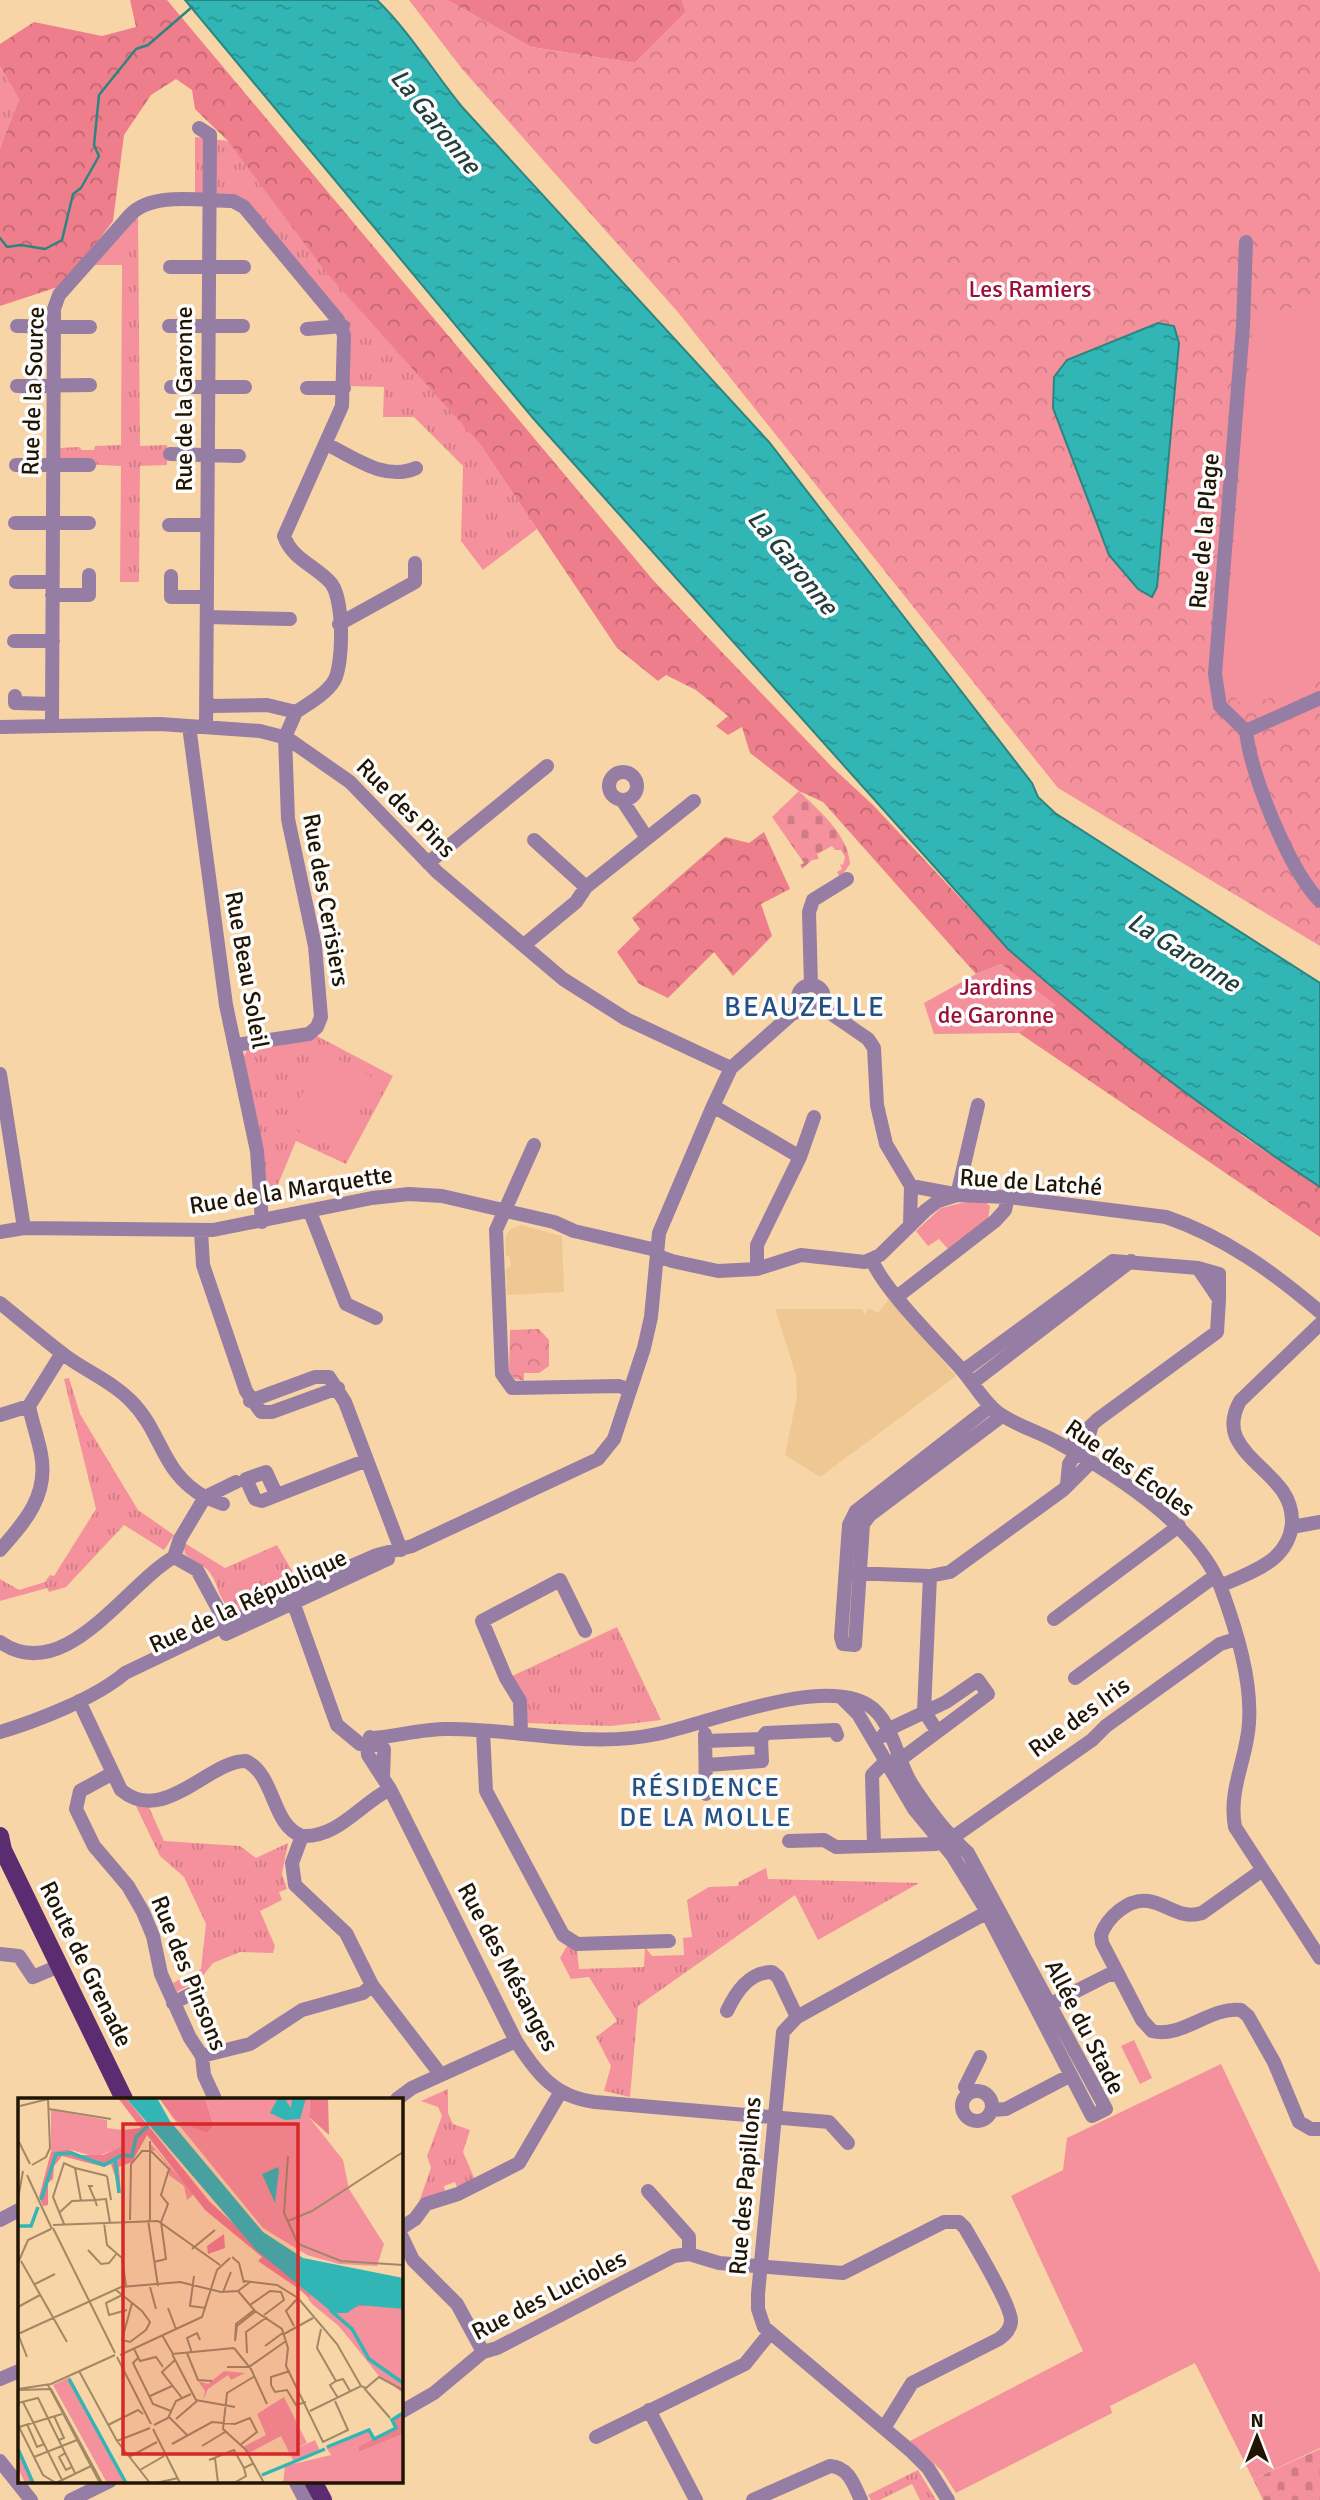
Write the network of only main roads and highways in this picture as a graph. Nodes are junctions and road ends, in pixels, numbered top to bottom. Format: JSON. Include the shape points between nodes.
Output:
{"nodes":[{"id":1,"x":1,"y":1844,"type":"edge"},
{"id":2,"x":124,"y":2098,"type":"edge"},
{"id":3,"x":314,"y":2482,"type":"edge"},
{"id":4,"x":323,"y":2500,"type":"edge"}],
"edges":[{"from":1,"to":2,"type":"main road","name":"Route de Grenade"},
{"from":3,"to":4,"type":"main road"}]}
